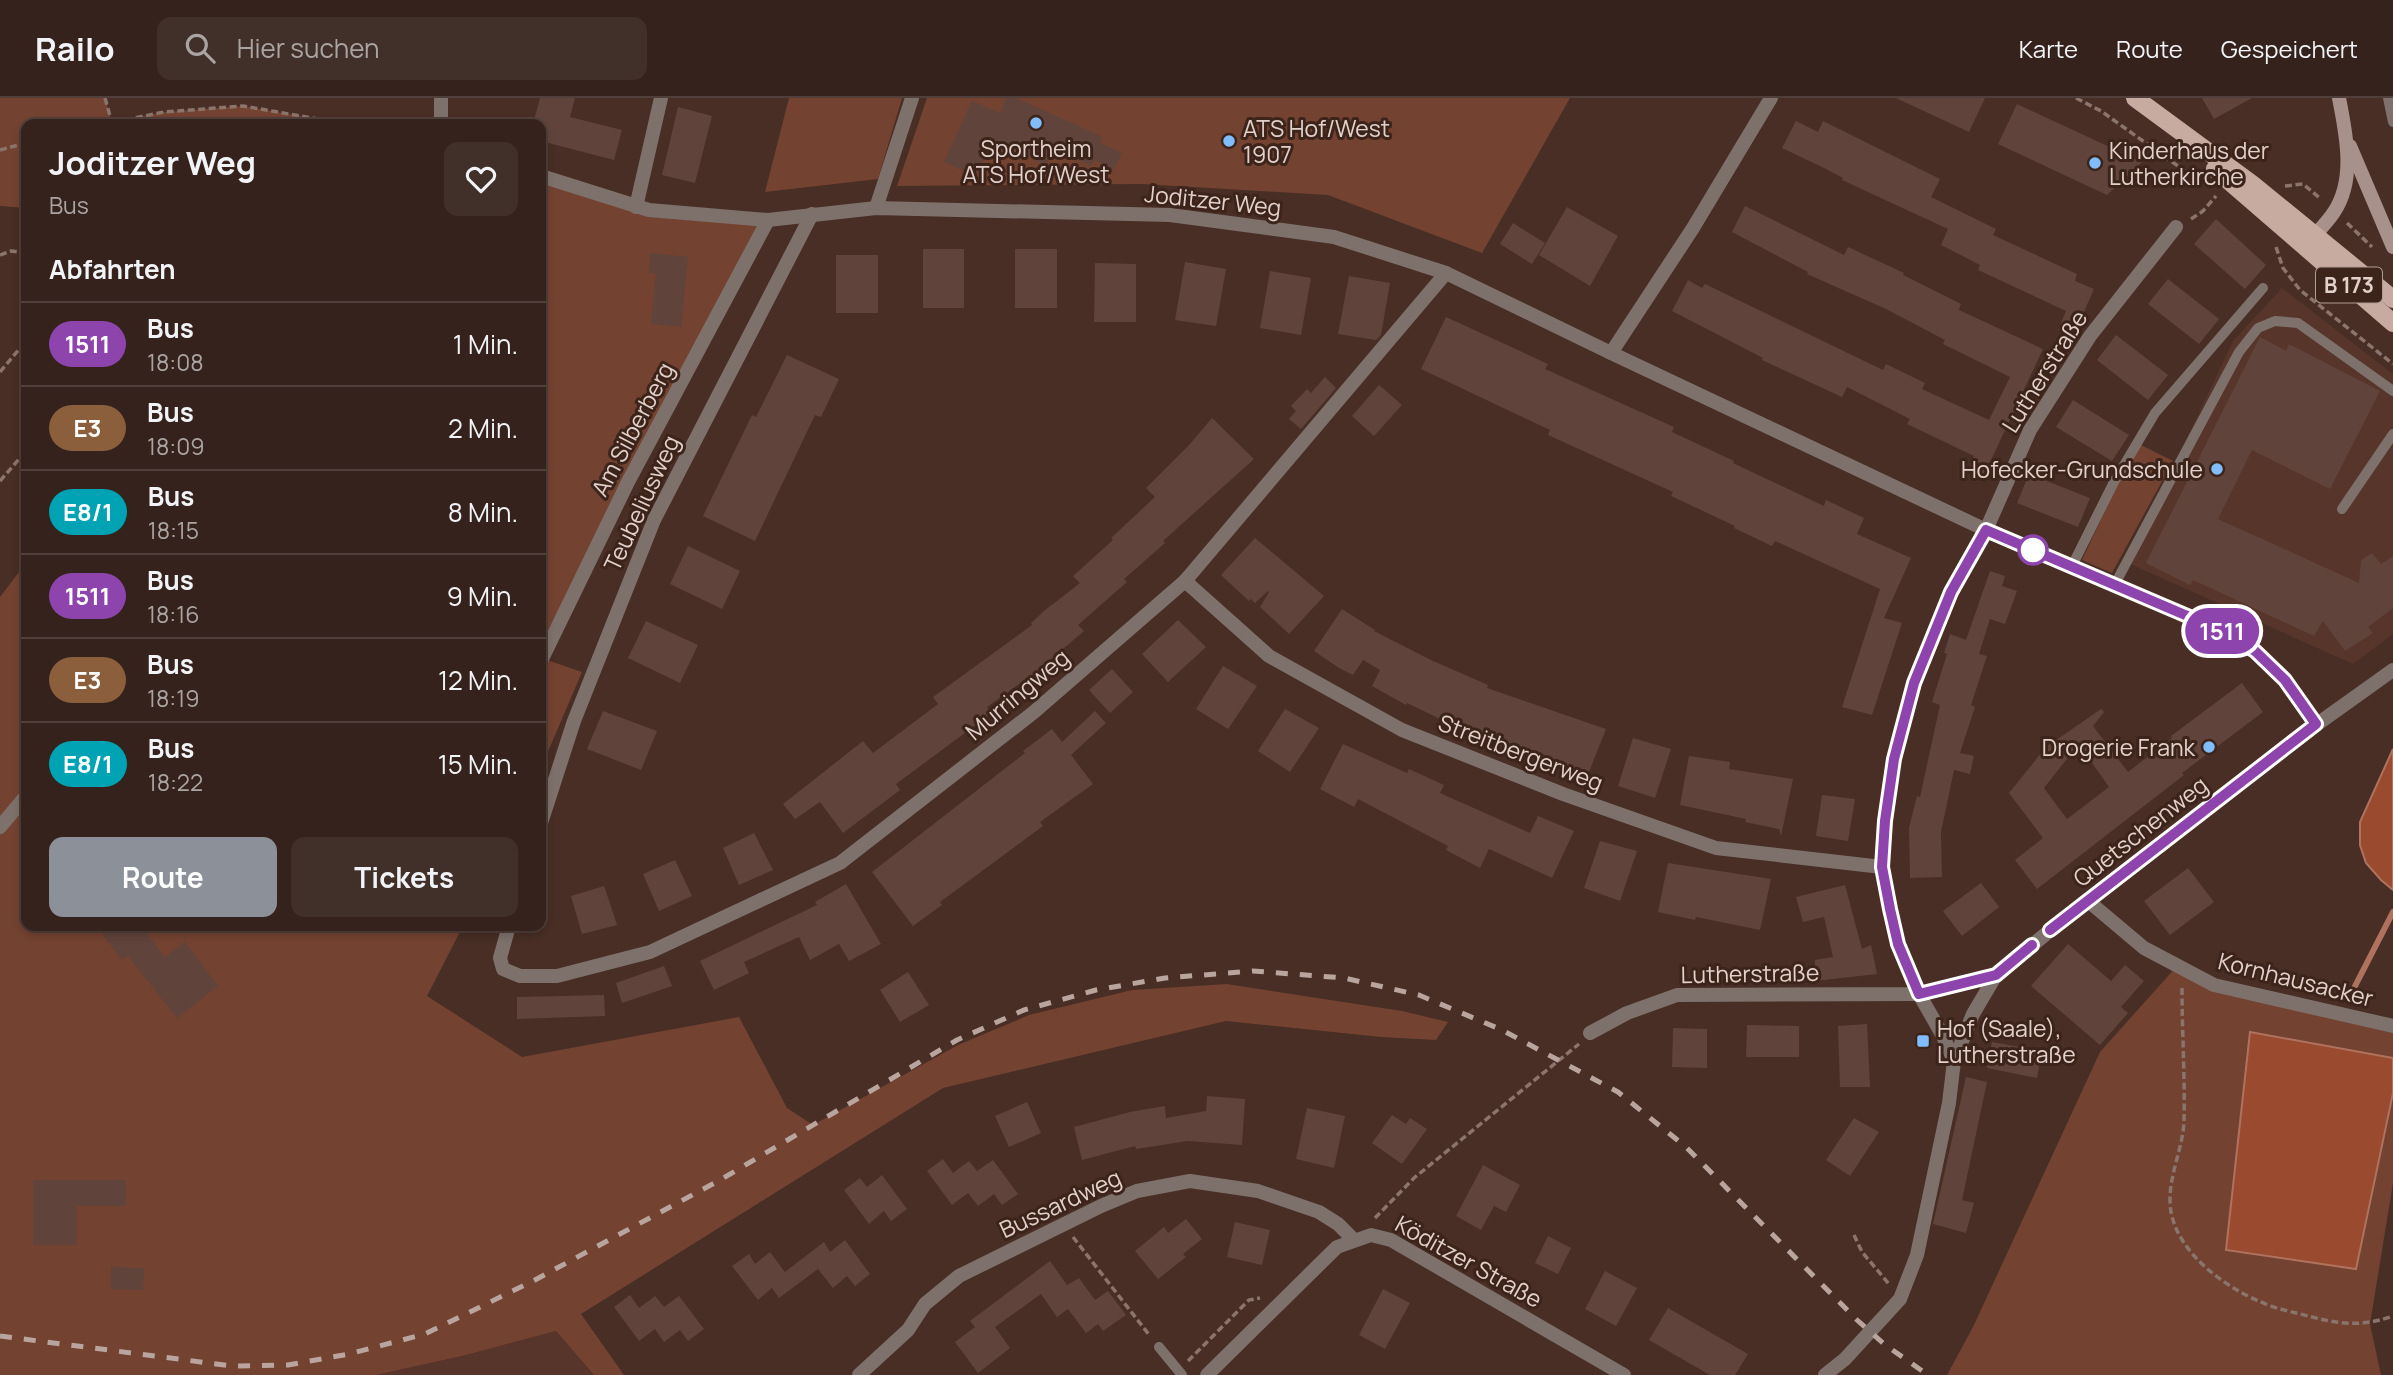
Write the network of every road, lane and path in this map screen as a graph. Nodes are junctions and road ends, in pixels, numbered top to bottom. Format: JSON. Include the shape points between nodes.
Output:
{"nodes":[{"id":1,"x":105,"y":98,"type":"edge"},
{"id":2,"x":441,"y":98,"type":"edge"},
{"id":3,"x":661,"y":98,"type":"edge"},
{"id":4,"x":912,"y":98,"type":"edge"},
{"id":5,"x":1772,"y":98,"type":"edge"},
{"id":6,"x":2077,"y":98,"type":"edge"},
{"id":7,"x":2135,"y":98,"type":"edge"},
{"id":8,"x":2339,"y":98,"type":"edge"},
{"id":9,"x":2388,"y":98,"type":"edge"},
{"id":10,"x":111,"y":119,"type":"edge"},
{"id":11,"x":126,"y":119,"type":"edge"},
{"id":12,"x":318,"y":119,"type":"edge"},
{"id":13,"x":441,"y":119,"type":"edge"},
{"id":14,"x":2393,"y":122,"type":"edge"},
{"id":15,"x":2346,"y":138,"type":"junction"},
{"id":16,"x":21,"y":144,"type":"edge"},
{"id":17,"x":0,"y":150,"type":"edge"},
{"id":18,"x":546,"y":178,"type":"edge"},
{"id":19,"x":2217,"y":195,"type":"junction"},
{"id":20,"x":2226,"y":202,"type":"dead end"},
{"id":21,"x":636,"y":207,"type":"junction"},
{"id":22,"x":876,"y":208,"type":"junction"},
{"id":23,"x":812,"y":214,"type":"junction"},
{"id":24,"x":768,"y":220,"type":"junction"},
{"id":25,"x":2176,"y":227,"type":"joint"},
{"id":26,"x":2309,"y":241,"type":"junction"},
{"id":27,"x":2276,"y":245,"type":"dead end"},
{"id":28,"x":2393,"y":247,"type":"edge"},
{"id":29,"x":21,"y":252,"type":"edge"},
{"id":30,"x":0,"y":255,"type":"edge"},
{"id":31,"x":1446,"y":273,"type":"junction"},
{"id":32,"x":2263,"y":288,"type":"dead end"},
{"id":33,"x":2393,"y":299,"type":"edge"},
{"id":34,"x":2393,"y":323,"type":"edge"},
{"id":35,"x":21,"y":347,"type":"edge"},
{"id":36,"x":1611,"y":353,"type":"junction"},
{"id":37,"x":2393,"y":364,"type":"edge"},
{"id":38,"x":0,"y":372,"type":"edge"},
{"id":39,"x":2393,"y":391,"type":"edge"},
{"id":40,"x":2393,"y":434,"type":"edge"},
{"id":41,"x":21,"y":457,"type":"edge"},
{"id":42,"x":0,"y":481,"type":"edge"},
{"id":43,"x":2342,"y":509,"type":"dead end"},
{"id":44,"x":1986,"y":530,"type":"junction"},
{"id":45,"x":2072,"y":566,"type":"dead end"},
{"id":46,"x":1185,"y":581,"type":"junction"},
{"id":47,"x":2115,"y":584,"type":"dead end"},
{"id":48,"x":546,"y":651,"type":"edge"},
{"id":49,"x":2393,"y":670,"type":"edge"},
{"id":50,"x":21,"y":802,"type":"edge"},
{"id":51,"x":546,"y":808,"type":"edge"},
{"id":52,"x":0,"y":827,"type":"edge"},
{"id":53,"x":1882,"y":867,"type":"junction"},
{"id":54,"x":2087,"y":900,"type":"junction"},
{"id":55,"x":508,"y":931,"type":"edge"},
{"id":56,"x":2181,"y":968,"type":"junction"},
{"id":57,"x":1996,"y":975,"type":"junction"},
{"id":58,"x":1919,"y":994,"type":"junction"},
{"id":59,"x":2393,"y":1026,"type":"edge"},
{"id":60,"x":1590,"y":1033,"type":"joint"},
{"id":61,"x":1954,"y":1061,"type":"junction"},
{"id":62,"x":1063,"y":1225,"type":"junction"},
{"id":63,"x":1854,"y":1234,"type":"dead end"},
{"id":64,"x":1354,"y":1240,"type":"junction"},
{"id":65,"x":1293,"y":1290,"type":"junction"},
{"id":66,"x":1900,"y":1299,"type":"junction"},
{"id":67,"x":2393,"y":1316,"type":"edge"},
{"id":68,"x":1159,"y":1347,"type":"joint"},
{"id":69,"x":1180,"y":1373,"type":"edge"},
{"id":70,"x":859,"y":1375,"type":"edge"},
{"id":71,"x":1207,"y":1375,"type":"edge"},
{"id":72,"x":1624,"y":1375,"type":"edge"},
{"id":73,"x":1825,"y":1375,"type":"edge"}],
"edges":[{"from":1,"to":10,"type":"path"},
{"from":2,"to":13,"type":"street"},
{"from":3,"to":21,"type":"street"},
{"from":4,"to":22,"type":"street"},
{"from":5,"to":36,"type":"street"},
{"from":6,"to":19,"type":"path"},
{"from":7,"to":26,"type":"main road","number":"B 173","via":[[2252,184]]},
{"from":8,"to":15,"type":"main road"},
{"from":9,"to":14,"type":"lane"},
{"from":11,"to":12,"type":"path","via":[[164,111],[243,106]]},
{"from":15,"to":26,"type":"main road","via":[[2342,197]]},
{"from":15,"to":28,"type":"main road"},
{"from":16,"to":17,"type":"path"},
{"from":18,"to":21,"type":"street","name":"Joditzer Weg"},
{"from":19,"to":20,"type":"path"},
{"from":19,"to":25,"type":"path","via":[[2203,211]]},
{"from":21,"to":24,"type":"street","name":"Joditzer Weg"},
{"from":22,"to":23,"type":"street","name":"Joditzer Weg"},
{"from":22,"to":31,"type":"street","name":"Joditzer Weg","via":[[1170,215],[1334,237]]},
{"from":23,"to":24,"type":"street","name":"Joditzer Weg"},
{"from":23,"to":51,"type":"street","name":"Teubeliusweg","via":[[654,520],[574,721]]},
{"from":24,"to":48,"type":"street","name":"Am Silberberg","via":[[628,482]]},
{"from":25,"to":44,"type":"street","name":"Lutherstraße","via":[[2064,373],[2029,430]]},
{"from":26,"to":33,"type":"main road","number":"B 173"},
{"from":26,"to":34,"type":"main road","number":"B 173"},
{"from":27,"to":37,"type":"path","via":[[2283,268],[2300,290]]},
{"from":29,"to":30,"type":"path"},
{"from":31,"to":36,"type":"street","name":"Joditzer Weg"},
{"from":31,"to":46,"type":"street","name":"Murringweg"},
{"from":32,"to":45,"type":"lane","via":[[2155,413]]},
{"from":35,"to":38,"type":"path"},
{"from":36,"to":44,"type":"street","name":"Joditzer Weg"},
{"from":39,"to":47,"type":"lane","via":[[2298,323],[2275,321],[2258,328],[2239,352]]},
{"from":40,"to":43,"type":"lane"},
{"from":41,"to":42,"type":"path"},
{"from":44,"to":53,"type":"street","name":"Lutherstraße","via":[[1951,592],[1914,683],[1894,759]]},
{"from":46,"to":53,"type":"street","name":"Streitbergerweg","via":[[1269,656],[1402,730],[1716,848]]},
{"from":46,"to":55,"type":"street","name":"Murringweg","via":[[1034,712],[840,863],[650,952],[557,976],[520,976],[503,969],[500,958]]},
{"from":49,"to":54,"type":"street","name":"Quetschenweg"},
{"from":50,"to":52,"type":"street"},
{"from":53,"to":58,"type":"street","name":"Lutherstraße","via":[[1898,944]]},
{"from":54,"to":56,"type":"street","name":"Kornhausacker","via":[[2144,948]]},
{"from":54,"to":57,"type":"street","name":"Quetschenweg"},
{"from":56,"to":59,"type":"street","name":"Kornhausacker","via":[[2214,985]]},
{"from":56,"to":67,"type":"path","via":[[2184,1123],[2170,1200],[2176,1231],[2190,1252],[2228,1286],[2268,1306],[2344,1325],[2370,1324]]},
{"from":57,"to":58,"type":"street","name":"Lutherstraße"},
{"from":57,"to":61,"type":"street","name":"Quetschenweg","via":[[1973,1014]]},
{"from":58,"to":60,"type":"street","name":"Lutherstraße","via":[[1677,995],[1627,1013]]},
{"from":58,"to":61,"type":"street","name":"Lutherstraße"},
{"from":60,"to":64,"type":"path","via":[[1414,1178]]},
{"from":61,"to":66,"type":"street","via":[[1917,1255]]},
{"from":62,"to":64,"type":"street","name":"Bussardweg","via":[[1136,1191],[1190,1181],[1258,1191],[1319,1212]]},
{"from":62,"to":68,"type":"path"},
{"from":62,"to":70,"type":"street","name":"Bussardweg","via":[[959,1276]]},
{"from":63,"to":66,"type":"path","via":[[1862,1252]]},
{"from":64,"to":65,"type":"street","via":[[1338,1247]]},
{"from":64,"to":72,"type":"street","name":"Köditzer Straße","via":[[1371,1235],[1391,1240]]},
{"from":65,"to":69,"type":"path","via":[[1250,1300]]},
{"from":65,"to":71,"type":"street"},
{"from":66,"to":73,"type":"street"},
{"from":68,"to":69,"type":"lane"}]}
